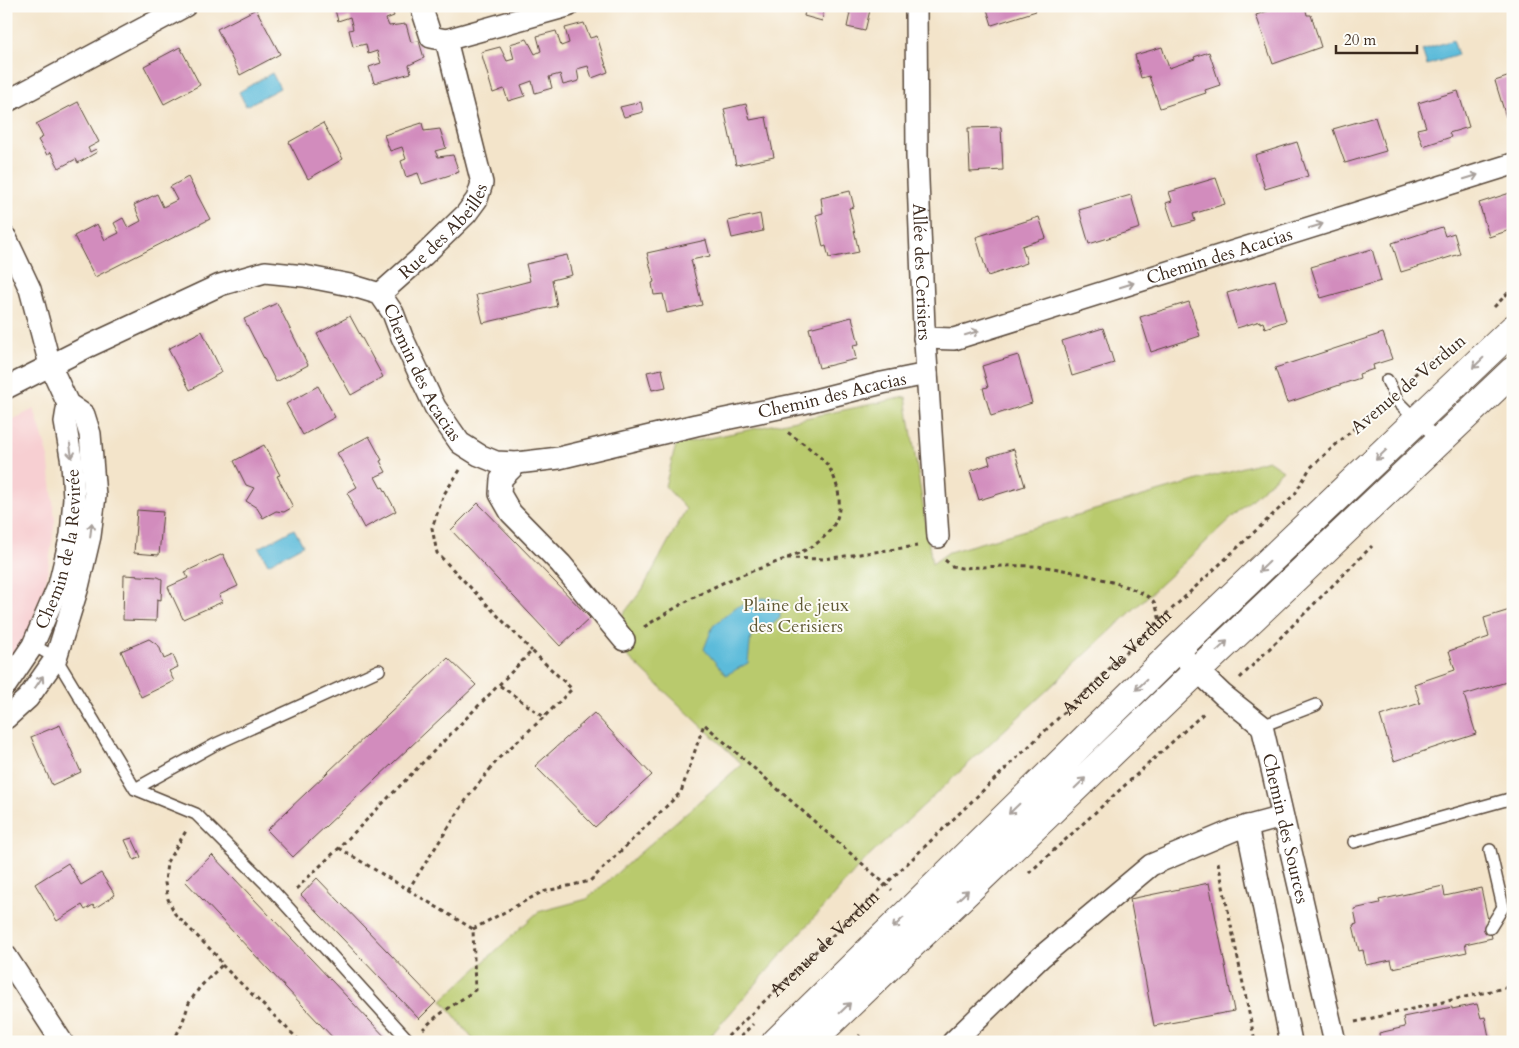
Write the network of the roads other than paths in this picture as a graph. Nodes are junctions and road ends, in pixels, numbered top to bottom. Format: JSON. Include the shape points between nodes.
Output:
{"nodes":[{"id":1,"x":185,"y":6,"type":"edge"},
{"id":2,"x":421,"y":6,"type":"edge"},
{"id":3,"x":568,"y":6,"type":"edge"},
{"id":4,"x":916,"y":6,"type":"edge"},
{"id":5,"x":446,"y":40,"type":"junction"},
{"id":6,"x":6,"y":102,"type":"edge"},
{"id":7,"x":1513,"y":164,"type":"edge"},
{"id":8,"x":6,"y":238,"type":"edge"},
{"id":9,"x":380,"y":294,"type":"junction"},
{"id":10,"x":1513,"y":329,"type":"edge"},
{"id":11,"x":924,"y":338,"type":"junction"},
{"id":12,"x":50,"y":365,"type":"junction"},
{"id":13,"x":1513,"y":371,"type":"edge"},
{"id":14,"x":928,"y":374,"type":"junction"},
{"id":15,"x":1387,"y":380,"type":"dead end"},
{"id":16,"x":6,"y":388,"type":"edge"},
{"id":17,"x":68,"y":404,"type":"junction"},
{"id":18,"x":1417,"y":421,"type":"junction"},
{"id":19,"x":1440,"y":440,"type":"junction"},
{"id":20,"x":517,"y":463,"type":"junction"},
{"id":21,"x":939,"y":546,"type":"road end"},
{"id":22,"x":624,"y":640,"type":"road end"},
{"id":23,"x":33,"y":646,"type":"junction"},
{"id":24,"x":1176,"y":650,"type":"junction"},
{"id":25,"x":56,"y":658,"type":"junction"},
{"id":26,"x":379,"y":670,"type":"dead end"},
{"id":27,"x":1197,"y":671,"type":"junction"},
{"id":28,"x":6,"y":686,"type":"edge"},
{"id":29,"x":1316,"y":705,"type":"dead end"},
{"id":30,"x":6,"y":718,"type":"edge"},
{"id":31,"x":1262,"y":726,"type":"junction"},
{"id":32,"x":136,"y":789,"type":"junction"},
{"id":33,"x":1513,"y":798,"type":"edge"},
{"id":34,"x":1282,"y":817,"type":"junction"},
{"id":35,"x":1247,"y":826,"type":"junction"},
{"id":36,"x":1354,"y":842,"type":"dead end"},
{"id":37,"x":1490,"y":850,"type":"dead end"},
{"id":38,"x":1490,"y":928,"type":"dead end"},
{"id":39,"x":6,"y":956,"type":"edge"},
{"id":40,"x":1334,"y":1035,"type":"edge"},
{"id":41,"x":62,"y":1042,"type":"edge"},
{"id":42,"x":410,"y":1042,"type":"edge"},
{"id":43,"x":776,"y":1042,"type":"edge"},
{"id":44,"x":810,"y":1042,"type":"edge"},
{"id":45,"x":953,"y":1042,"type":"edge"},
{"id":46,"x":1291,"y":1042,"type":"edge"}],
"edges":[{"from":1,"to":6,"type":"street"},
{"from":2,"to":5,"type":"street","via":[[431,37]]},
{"from":3,"to":5,"type":"street"},
{"from":4,"to":11,"type":"street","name":"Allée des Cerisiers","via":[[917,156]]},
{"from":5,"to":9,"type":"street","name":"Rue des Abeilles","via":[[482,183],[477,199],[466,214]]},
{"from":11,"to":7,"type":"street","name":"Chemin des Acacias","one_way":true,"via":[[954,339]]},
{"from":8,"to":12,"type":"street","name":"Chemin de la Revirée","via":[[30,289]]},
{"from":9,"to":12,"type":"street","name":"Chemin des Acacias","via":[[322,279],[265,272],[220,285]]},
{"from":9,"to":20,"type":"street","name":"Chemin des Acacias","via":[[393,313],[434,407],[460,443],[496,462]]},
{"from":10,"to":18,"type":"main road","name":"Avenue de Verdun","one_way":true},
{"from":11,"to":14,"type":"street","name":"Allée des Cerisiers"},
{"from":12,"to":16,"type":"street","name":"Chemin des Acacias"},
{"from":12,"to":17,"type":"street","name":"Chemin de la Revirée"},
{"from":13,"to":19,"type":"main road"},
{"from":14,"to":20,"type":"street","name":"Chemin des Acacias","via":[[559,458]]},
{"from":14,"to":21,"type":"street","name":"Allée des Cerisiers"},
{"from":15,"to":18,"type":"lane","via":[[1398,402]]},
{"from":17,"to":23,"type":"street","name":"Chemin de la Revirée","one_way":true,"via":[[65,422],[74,498],[71,535],[59,585]]},
{"from":25,"to":17,"type":"street","name":"Chemin de la Revirée","one_way":true,"via":[[78,587],[95,496],[90,434],[84,415]]},
{"from":18,"to":19,"type":"lane"},
{"from":18,"to":24,"type":"main road","name":"Avenue de Verdun","one_way":true},
{"from":27,"to":19,"type":"main road","one_way":true},
{"from":20,"to":22,"type":"street","via":[[500,478],[500,494],[511,513],[561,564]]},
{"from":23,"to":25,"type":"lane"},
{"from":23,"to":28,"type":"street","name":"Chemin de la Revirée"},
{"from":24,"to":27,"type":"street"},
{"from":24,"to":43,"type":"main road","name":"Avenue de Verdun","one_way":true},
{"from":30,"to":25,"type":"street","name":"Chemin de la Revirée","one_way":true,"via":[[28,698]]},
{"from":25,"to":32,"type":"lane"},
{"from":26,"to":32,"type":"lane","via":[[216,744]]},
{"from":27,"to":31,"type":"street"},
{"from":44,"to":27,"type":"main road","one_way":true},
{"from":29,"to":31,"type":"lane"},
{"from":31,"to":34,"type":"street","name":"Chemin des Sources"},
{"from":32,"to":42,"type":"lane","via":[[196,814],[283,901]]},
{"from":33,"to":36,"type":"lane"},
{"from":34,"to":35,"type":"street"},
{"from":34,"to":40,"type":"street","name":"Chemin des Sources"},
{"from":35,"to":45,"type":"street","via":[[1151,865],[1041,957]]},
{"from":35,"to":46,"type":"street"},
{"from":37,"to":38,"type":"lane","via":[[1504,907]]},
{"from":39,"to":41,"type":"street"}]}
